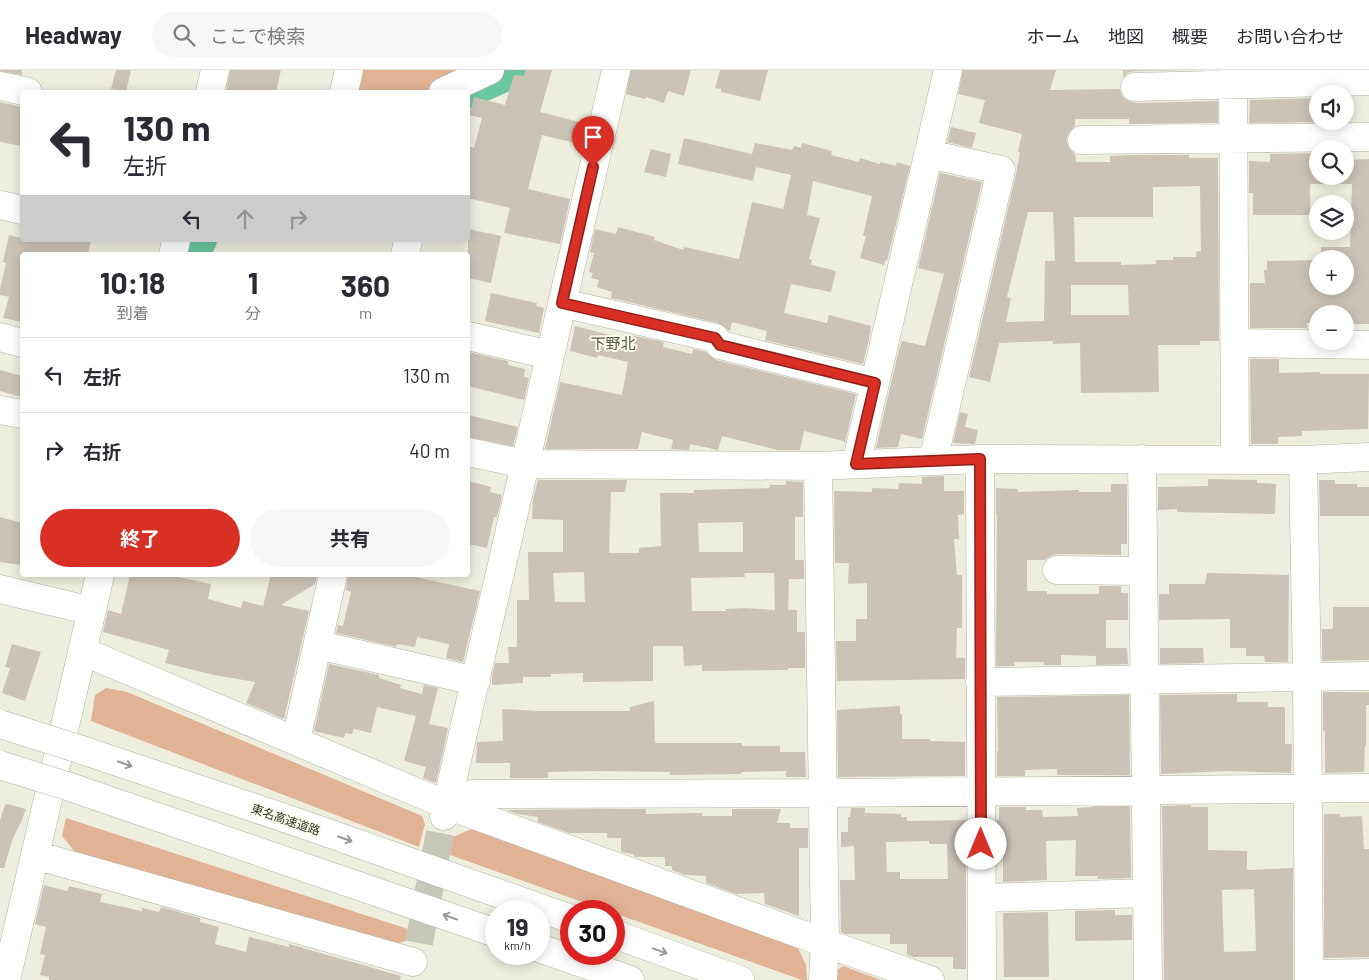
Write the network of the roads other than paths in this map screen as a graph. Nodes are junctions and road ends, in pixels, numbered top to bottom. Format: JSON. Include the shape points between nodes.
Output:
{"nodes":[{"id":1,"x":215,"y":70,"type":"edge"},
{"id":2,"x":349,"y":70,"type":"edge"},
{"id":3,"x":490,"y":70,"type":"edge"},
{"id":4,"x":616,"y":70,"type":"edge"},
{"id":5,"x":948,"y":70,"type":"edge"},
{"id":6,"x":1233,"y":78,"type":"edge"},
{"id":7,"x":1369,"y":81,"type":"edge"},
{"id":8,"x":0,"y":86,"type":"edge"},
{"id":9,"x":1135,"y":87,"type":"dead end"},
{"id":10,"x":20,"y":90,"type":"edge"},
{"id":11,"x":210,"y":90,"type":"edge"},
{"id":12,"x":344,"y":90,"type":"edge"},
{"id":13,"x":447,"y":90,"type":"edge"},
{"id":14,"x":1233,"y":138,"type":"junction"},
{"id":15,"x":1369,"y":138,"type":"edge"},
{"id":16,"x":1082,"y":140,"type":"dead end"},
{"id":17,"x":928,"y":154,"type":"junction"},
{"id":18,"x":0,"y":205,"type":"edge"},
{"id":19,"x":20,"y":210,"type":"edge"},
{"id":20,"x":562,"y":303,"type":"junction"},
{"id":21,"x":470,"y":336,"type":"edge"},
{"id":22,"x":0,"y":337,"type":"edge"},
{"id":23,"x":20,"y":342,"type":"edge"},
{"id":24,"x":1235,"y":343,"type":"junction"},
{"id":25,"x":1369,"y":345,"type":"edge"},
{"id":26,"x":550,"y":355,"type":"junction"},
{"id":27,"x":875,"y":383,"type":"junction"},
{"id":28,"x":0,"y":410,"type":"edge"},
{"id":29,"x":20,"y":414,"type":"edge"},
{"id":30,"x":470,"y":452,"type":"edge"},
{"id":31,"x":1369,"y":457,"type":"edge"},
{"id":32,"x":980,"y":459,"type":"junction"},
{"id":33,"x":1142,"y":459,"type":"junction"},
{"id":34,"x":1235,"y":460,"type":"junction"},
{"id":35,"x":1303,"y":460,"type":"junction"},
{"id":36,"x":932,"y":461,"type":"junction"},
{"id":37,"x":525,"y":464,"type":"junction"},
{"id":38,"x":856,"y":464,"type":"junction"},
{"id":39,"x":818,"y":466,"type":"junction"},
{"id":40,"x":1057,"y":570,"type":"dead end"},
{"id":41,"x":1143,"y":571,"type":"junction"},
{"id":42,"x":100,"y":577,"type":"edge"},
{"id":43,"x":333,"y":577,"type":"edge"},
{"id":44,"x":0,"y":590,"type":"edge"},
{"id":45,"x":92,"y":611,"type":"junction"},
{"id":46,"x":318,"y":644,"type":"junction"},
{"id":47,"x":82,"y":651,"type":"junction"},
{"id":48,"x":1307,"y":676,"type":"junction"},
{"id":49,"x":1369,"y":676,"type":"edge"},
{"id":50,"x":1144,"y":679,"type":"junction"},
{"id":51,"x":476,"y":681,"type":"junction"},
{"id":52,"x":980,"y":682,"type":"junction"},
{"id":53,"x":0,"y":724,"type":"edge"},
{"id":54,"x":296,"y":740,"type":"junction"},
{"id":55,"x":0,"y":765,"type":"edge"},
{"id":56,"x":0,"y":779,"type":"edge"},
{"id":57,"x":1369,"y":788,"type":"edge"},
{"id":58,"x":1308,"y":789,"type":"junction"},
{"id":59,"x":1146,"y":790,"type":"junction"},
{"id":60,"x":981,"y":791,"type":"junction"},
{"id":61,"x":66,"y":792,"type":"junction"},
{"id":62,"x":822,"y":793,"type":"junction"},
{"id":63,"x":445,"y":814,"type":"junction"},
{"id":64,"x":35,"y":855,"type":"junction"},
{"id":65,"x":1147,"y":893,"type":"junction"},
{"id":66,"x":982,"y":898,"type":"junction"},
{"id":67,"x":560,"y":915,"type":"edge"},
{"id":68,"x":485,"y":930,"type":"edge"},
{"id":69,"x":625,"y":938,"type":"edge"},
{"id":70,"x":825,"y":943,"type":"junction"},
{"id":71,"x":550,"y":952,"type":"edge"},
{"id":72,"x":414,"y":961,"type":"edge"},
{"id":73,"x":1369,"y":973,"type":"edge"},
{"id":74,"x":1309,"y":977,"type":"edge"},
{"id":75,"x":6,"y":980,"type":"edge"},
{"id":76,"x":630,"y":980,"type":"edge"},
{"id":77,"x":740,"y":980,"type":"edge"},
{"id":78,"x":823,"y":980,"type":"edge"},
{"id":79,"x":930,"y":980,"type":"edge"},
{"id":80,"x":982,"y":980,"type":"edge"},
{"id":81,"x":1148,"y":980,"type":"edge"}],
"edges":[{"from":1,"to":11,"type":"main road"},
{"from":2,"to":12,"type":"main road"},
{"from":3,"to":13,"type":"main road"},
{"from":4,"to":20,"type":"main road"},
{"from":5,"to":17,"type":"main road"},
{"from":6,"to":7,"type":"main road"},
{"from":6,"to":9,"type":"main road"},
{"from":6,"to":14,"type":"main road"},
{"from":8,"to":10,"type":"main road"},
{"from":14,"to":15,"type":"main road"},
{"from":14,"to":16,"type":"main road"},
{"from":14,"to":24,"type":"main road"},
{"from":17,"to":27,"type":"main road"},
{"from":17,"to":36,"type":"main road","via":[[1001,170]]},
{"from":18,"to":19,"type":"main road"},
{"from":20,"to":26,"type":"main road"},
{"from":20,"to":27,"type":"main road","via":[[715,338],[720,345]]},
{"from":21,"to":26,"type":"main road"},
{"from":22,"to":23,"type":"main road"},
{"from":24,"to":25,"type":"main road"},
{"from":24,"to":34,"type":"main road"},
{"from":26,"to":37,"type":"main road"},
{"from":27,"to":38,"type":"main road"},
{"from":28,"to":29,"type":"main road"},
{"from":30,"to":37,"type":"main road"},
{"from":31,"to":35,"type":"main road"},
{"from":32,"to":33,"type":"main road"},
{"from":32,"to":36,"type":"main road"},
{"from":32,"to":52,"type":"main road"},
{"from":33,"to":34,"type":"main road"},
{"from":33,"to":41,"type":"main road"},
{"from":34,"to":35,"type":"main road"},
{"from":35,"to":48,"type":"main road"},
{"from":36,"to":38,"type":"main road"},
{"from":37,"to":39,"type":"main road"},
{"from":37,"to":51,"type":"main road"},
{"from":38,"to":39,"type":"main road"},
{"from":39,"to":62,"type":"main road"},
{"from":40,"to":41,"type":"main road"},
{"from":41,"to":50,"type":"main road"},
{"from":42,"to":45,"type":"main road"},
{"from":43,"to":46,"type":"main road"},
{"from":44,"to":45,"type":"main road"},
{"from":45,"to":47,"type":"main road"},
{"from":46,"to":51,"type":"main road"},
{"from":46,"to":54,"type":"main road"},
{"from":47,"to":54,"type":"main road"},
{"from":47,"to":64,"type":"main road"},
{"from":48,"to":49,"type":"main road"},
{"from":48,"to":50,"type":"main road"},
{"from":48,"to":58,"type":"main road"},
{"from":50,"to":52,"type":"main road"},
{"from":50,"to":59,"type":"main road"},
{"from":51,"to":63,"type":"main road"},
{"from":52,"to":60,"type":"main road"},
{"from":53,"to":67,"type":"main road","name":"東名高速道路","one_way":true,"bridge":true,"via":[[79,748]]},
{"from":54,"to":63,"type":"main road"},
{"from":55,"to":61,"type":"main road","bridge":true},
{"from":56,"to":61,"type":"main road"},
{"from":57,"to":58,"type":"main road"},
{"from":58,"to":59,"type":"main road"},
{"from":58,"to":74,"type":"main road"},
{"from":59,"to":60,"type":"main road"},
{"from":59,"to":65,"type":"main road"},
{"from":60,"to":62,"type":"main road"},
{"from":60,"to":66,"type":"main road"},
{"from":68,"to":61,"type":"main road","one_way":true,"via":[[366,888]]},
{"from":62,"to":63,"type":"main road","via":[[472,794]]},
{"from":62,"to":70,"type":"main road"},
{"from":63,"to":70,"type":"main road"},
{"from":64,"to":72,"type":"main road"},
{"from":64,"to":75,"type":"main road"},
{"from":65,"to":66,"type":"main road"},
{"from":65,"to":81,"type":"main road"},
{"from":66,"to":80,"type":"main road"},
{"from":69,"to":77,"type":"main road","one_way":true},
{"from":70,"to":78,"type":"main road"},
{"from":70,"to":79,"type":"main road"},
{"from":71,"to":76,"type":"main road"},
{"from":73,"to":74,"type":"main road"}]}
